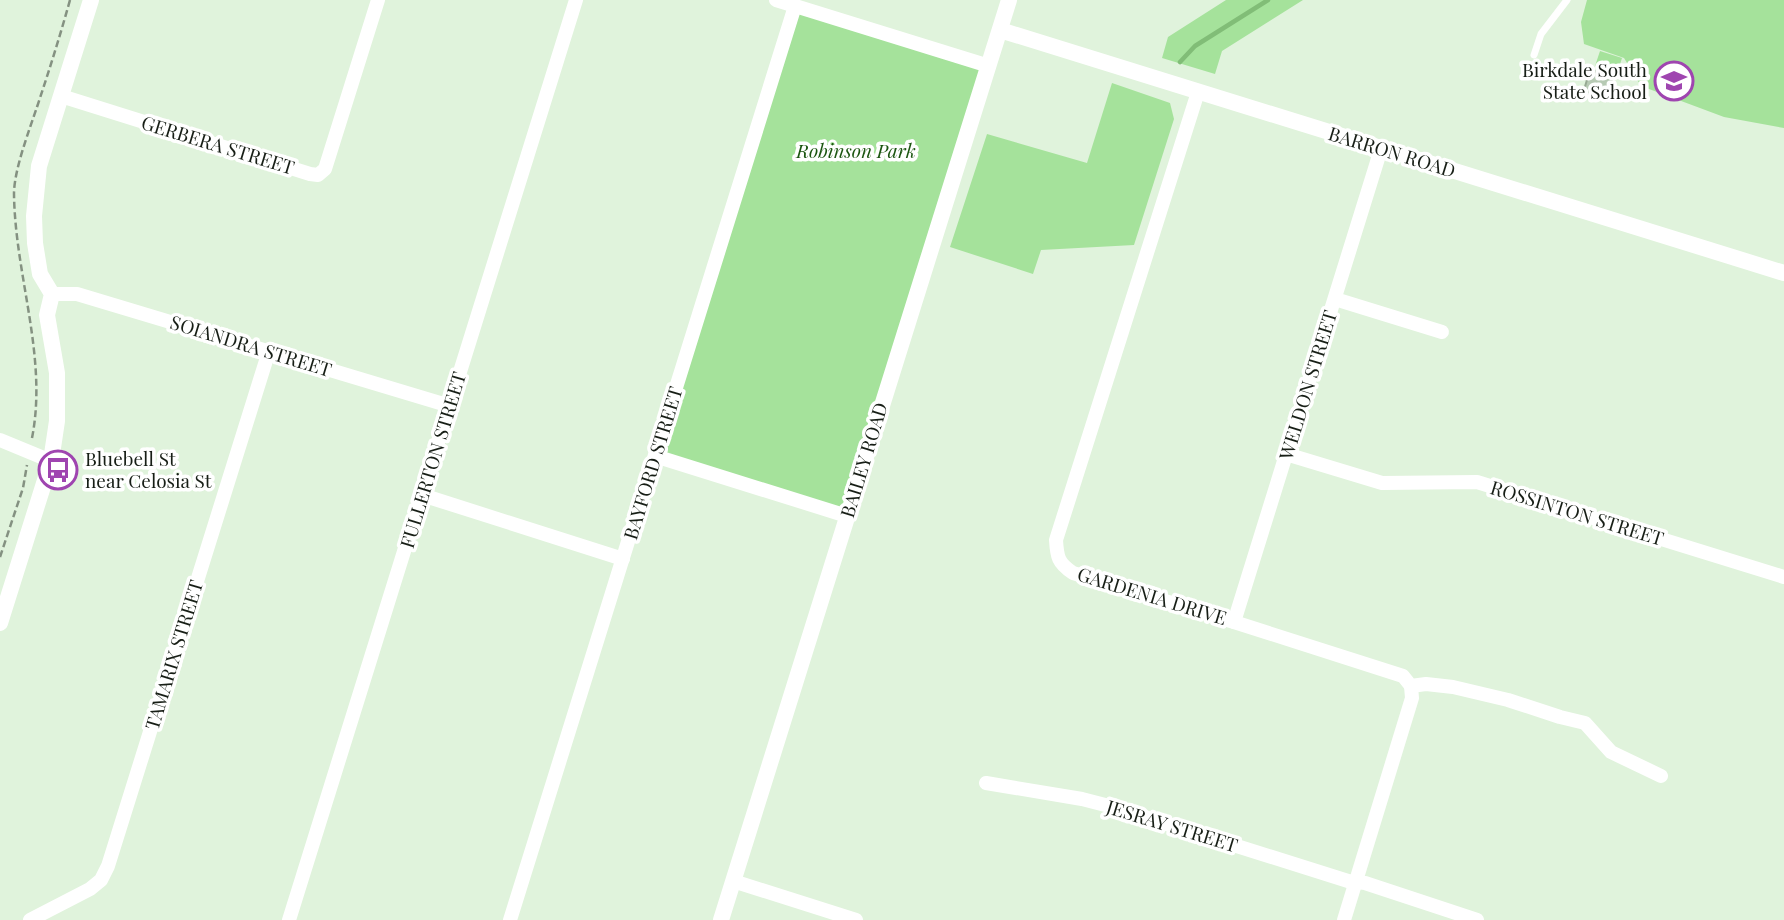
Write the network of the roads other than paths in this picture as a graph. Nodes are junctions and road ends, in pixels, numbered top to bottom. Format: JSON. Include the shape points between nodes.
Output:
{"nodes":[{"id":1,"x":91,"y":0,"type":"edge"},
{"id":2,"x":378,"y":0,"type":"edge"},
{"id":3,"x":576,"y":0,"type":"edge"},
{"id":4,"x":776,"y":0,"type":"edge"},
{"id":5,"x":1009,"y":0,"type":"edge"},
{"id":6,"x":1567,"y":0,"type":"edge"},
{"id":7,"x":795,"y":6,"type":"junction"},
{"id":8,"x":1000,"y":30,"type":"junction"},
{"id":9,"x":1534,"y":55,"type":"dead end"},
{"id":10,"x":989,"y":66,"type":"junction"},
{"id":11,"x":1198,"y":92,"type":"junction"},
{"id":12,"x":61,"y":96,"type":"junction"},
{"id":13,"x":1381,"y":149,"type":"junction"},
{"id":14,"x":1784,"y":273,"type":"edge"},
{"id":15,"x":52,"y":294,"type":"junction"},
{"id":16,"x":1335,"y":299,"type":"junction"},
{"id":17,"x":1442,"y":332,"type":"dead end"},
{"id":18,"x":269,"y":352,"type":"junction"},
{"id":19,"x":450,"y":406,"type":"junction"},
{"id":20,"x":0,"y":440,"type":"edge"},
{"id":21,"x":1286,"y":454,"type":"junction"},
{"id":22,"x":655,"y":456,"type":"junction"},
{"id":23,"x":51,"y":461,"type":"junction"},
{"id":24,"x":422,"y":495,"type":"junction"},
{"id":25,"x":847,"y":516,"type":"junction"},
{"id":26,"x":623,"y":559,"type":"junction"},
{"id":27,"x":1784,"y":577,"type":"edge"},
{"id":28,"x":1,"y":619,"type":"edge"},
{"id":29,"x":1234,"y":622,"type":"junction"},
{"id":30,"x":1411,"y":686,"type":"junction"},
{"id":31,"x":1661,"y":776,"type":"dead end"},
{"id":32,"x":986,"y":783,"type":"dead end"},
{"id":33,"x":733,"y":881,"type":"junction"},
{"id":34,"x":1355,"y":882,"type":"junction"},
{"id":35,"x":30,"y":920,"type":"edge"},
{"id":36,"x":289,"y":920,"type":"edge"},
{"id":37,"x":510,"y":920,"type":"edge"},
{"id":38,"x":721,"y":920,"type":"edge"},
{"id":39,"x":856,"y":920,"type":"edge"},
{"id":40,"x":1344,"y":920,"type":"edge"},
{"id":41,"x":1477,"y":920,"type":"edge"}],
"edges":[{"from":1,"to":12,"type":"street"},
{"from":2,"to":12,"type":"street","name":"GERBERA STREET","via":[[325,169],[318,175]]},
{"from":3,"to":19,"type":"street","name":"FULLERTON STREET"},
{"from":4,"to":7,"type":"street"},
{"from":5,"to":8,"type":"street","name":"BAILEY ROAD"},
{"from":6,"to":9,"type":"lane","via":[[1541,34]]},
{"from":7,"to":10,"type":"street"},
{"from":7,"to":22,"type":"street","name":"BAYFORD STREET"},
{"from":8,"to":10,"type":"street","name":"BAILEY ROAD"},
{"from":8,"to":11,"type":"street","name":"BARRON ROAD"},
{"from":10,"to":25,"type":"street","name":"BAILEY ROAD"},
{"from":11,"to":13,"type":"street","name":"BARRON ROAD"},
{"from":11,"to":29,"type":"street","name":"GARDENIA DRIVE","via":[[1056,540],[1062,565],[1073,573]]},
{"from":12,"to":15,"type":"street","via":[[39,166],[34,216],[40,274]]},
{"from":13,"to":14,"type":"street","name":"BARRON ROAD"},
{"from":13,"to":16,"type":"street","name":"WELDON STREET"},
{"from":15,"to":18,"type":"street","name":"SOIANDRA STREET","via":[[77,294]]},
{"from":15,"to":23,"type":"street","via":[[47,315],[57,373],[57,421]]},
{"from":16,"to":17,"type":"street"},
{"from":16,"to":21,"type":"street","name":"WELDON STREET"},
{"from":18,"to":19,"type":"street","name":"SOIANDRA STREET"},
{"from":18,"to":35,"type":"street","name":"TAMARIX STREET","via":[[108,866],[90,889]]},
{"from":19,"to":24,"type":"street","name":"FULLERTON STREET"},
{"from":20,"to":23,"type":"street"},
{"from":21,"to":27,"type":"street","name":"ROSSINTON STREET","via":[[1382,483],[1477,482]]},
{"from":21,"to":29,"type":"street","name":"WELDON STREET"},
{"from":22,"to":25,"type":"street"},
{"from":22,"to":26,"type":"street","name":"BAYFORD STREET"},
{"from":23,"to":28,"type":"street"},
{"from":24,"to":26,"type":"street"},
{"from":24,"to":36,"type":"street","name":"FULLERTON STREET"},
{"from":25,"to":33,"type":"street","name":"BAILEY ROAD"},
{"from":26,"to":37,"type":"street","name":"BAYFORD STREET"},
{"from":29,"to":30,"type":"street","name":"GARDENIA DRIVE","via":[[1403,676]]},
{"from":30,"to":31,"type":"street","name":"GARDENIA DRIVE","via":[[1453,687],[1586,723],[1611,752]]},
{"from":30,"to":34,"type":"street","via":[[1412,698]]},
{"from":32,"to":34,"type":"street","name":"JESRAY STREET","via":[[1082,799]]},
{"from":33,"to":38,"type":"street","name":"BAILEY ROAD"},
{"from":33,"to":39,"type":"street"},
{"from":34,"to":40,"type":"street"},
{"from":34,"to":41,"type":"street","name":"JESRAY STREET"}]}
